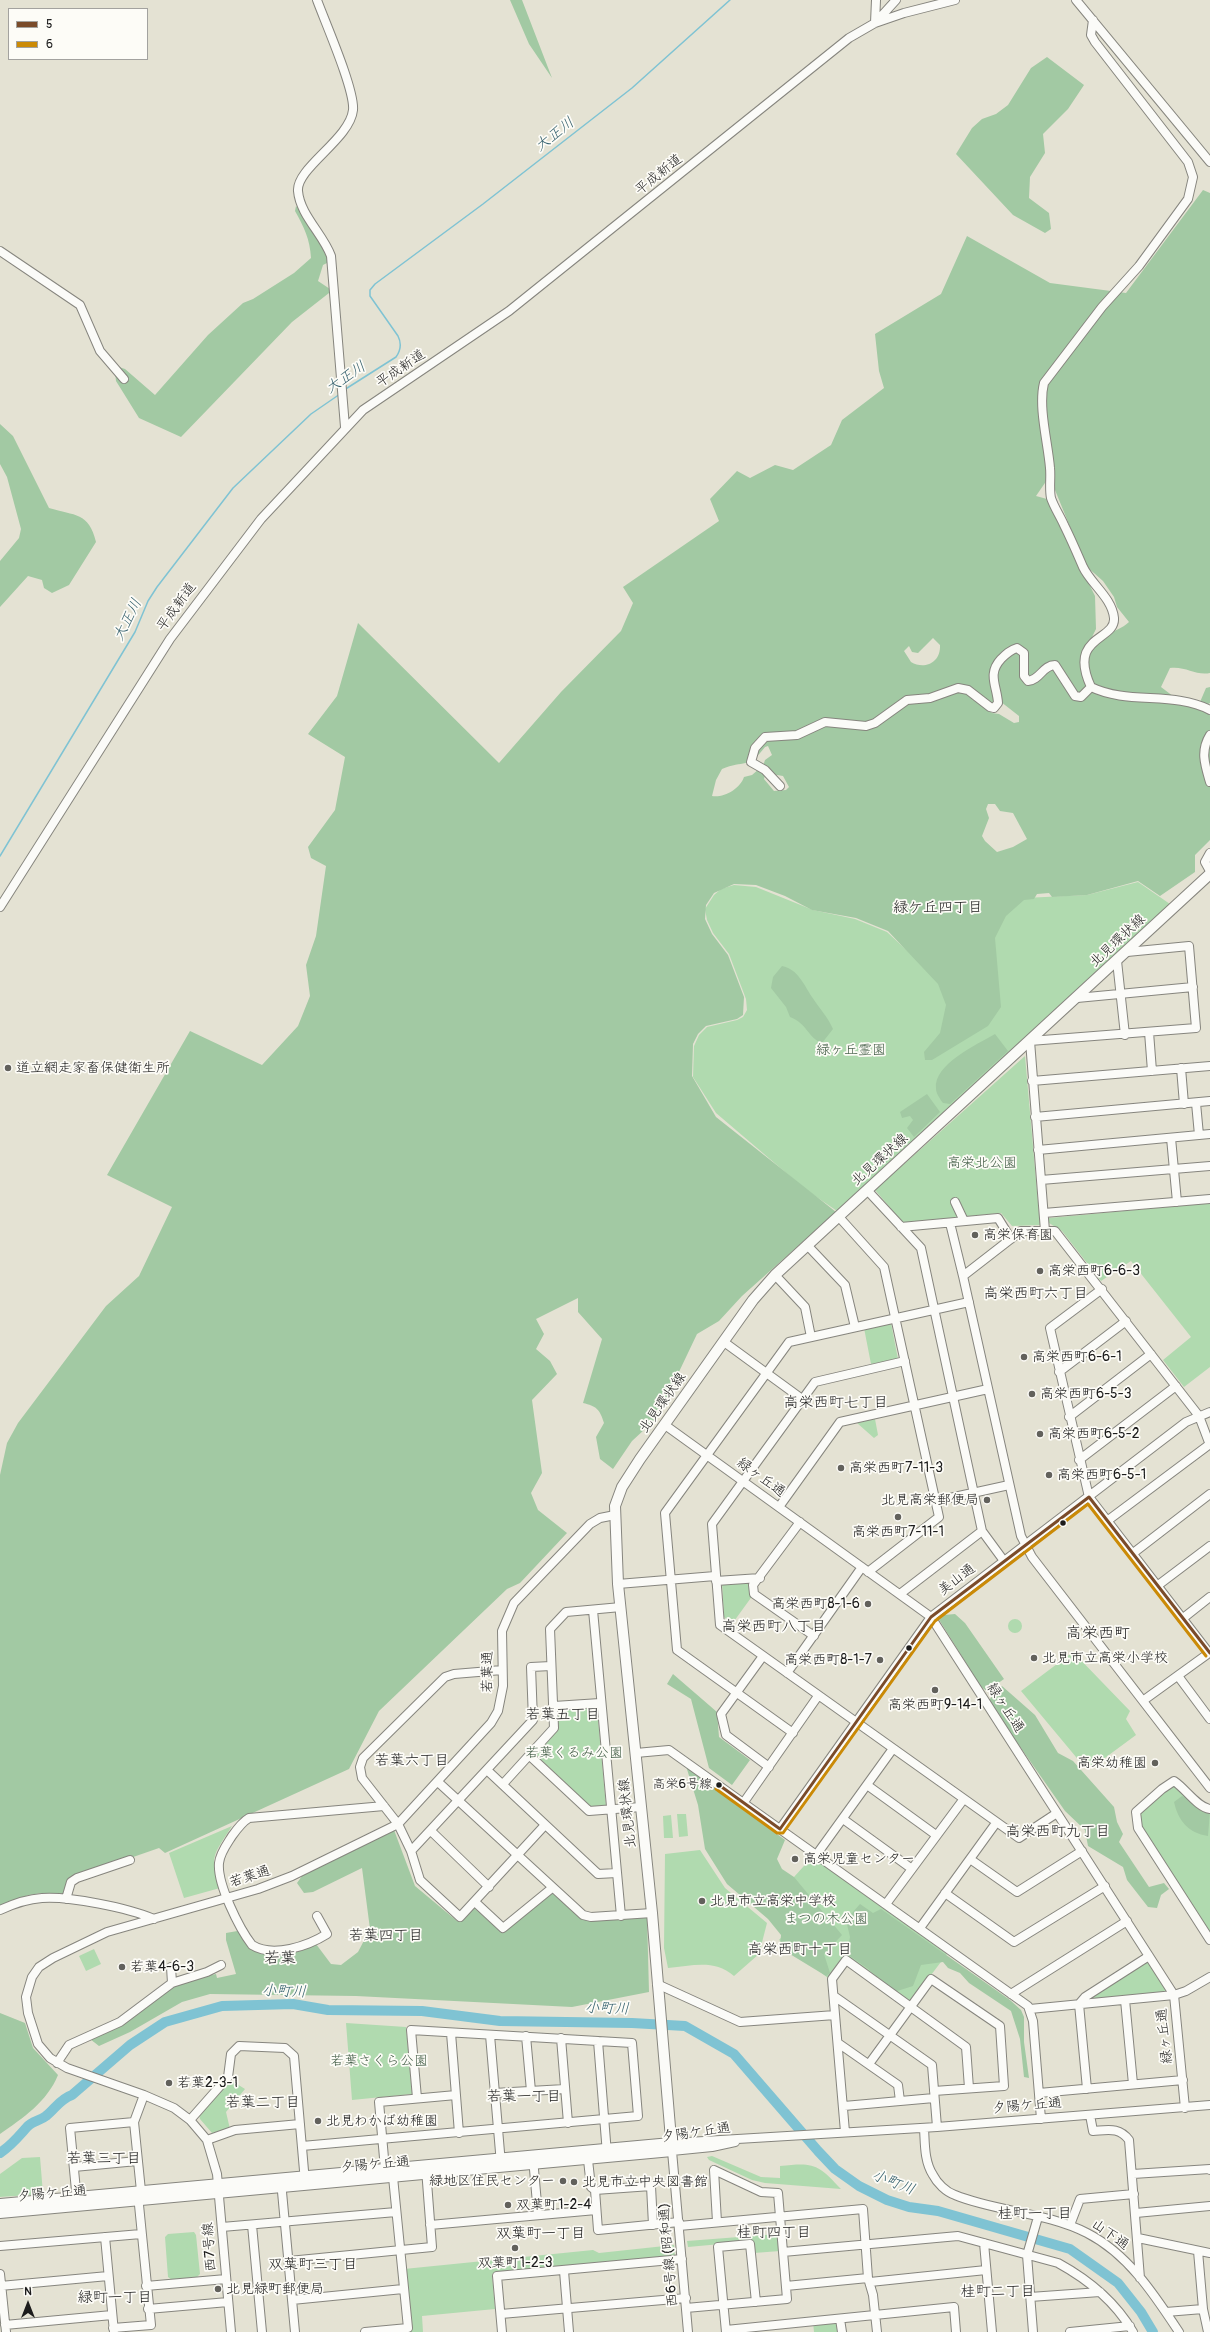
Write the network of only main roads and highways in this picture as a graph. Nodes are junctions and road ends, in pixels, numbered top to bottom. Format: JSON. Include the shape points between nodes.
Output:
{"nodes":[{"id":1,"x":1210,"y":874,"type":"edge"},
{"id":2,"x":672,"y":2147,"type":"joint"},
{"id":3,"x":607,"y":2154,"type":"junction"},
{"id":4,"x":533,"y":2160,"type":"junction"},
{"id":5,"x":426,"y":2170,"type":"junction"},
{"id":6,"x":305,"y":2180,"type":"junction"},
{"id":7,"x":77,"y":2202,"type":"junction"},
{"id":8,"x":0,"y":2204,"type":"edge"},
{"id":9,"x":0,"y":2213,"type":"edge"}],
"edges":[{"from":1,"to":2,"type":"main road","name":"北見環状線","via":[[775,1275],[664,1425],[622,1487],[615,1506],[618,1584],[652,1913]]},
{"from":2,"to":3,"type":"main road","name":"夕陽ケ丘通"},
{"from":3,"to":4,"type":"main road","name":"夕陽ケ丘通"},
{"from":3,"to":4,"type":"main road","name":"夕陽ケ丘通","via":[[588,2160]]},
{"from":4,"to":5,"type":"main road","name":"夕陽ケ丘通"},
{"from":5,"to":6,"type":"main road","name":"夕陽ケ丘通","via":[[392,2177]]},
{"from":5,"to":6,"type":"main road","name":"夕陽ケ丘通","via":[[385,2169]]},
{"from":6,"to":7,"type":"main road","name":"夕陽ケ丘通"},
{"from":7,"to":8,"type":"main road","name":"夕陽ケ丘通"},
{"from":7,"to":9,"type":"main road","name":"夕陽ケ丘通"}]}
